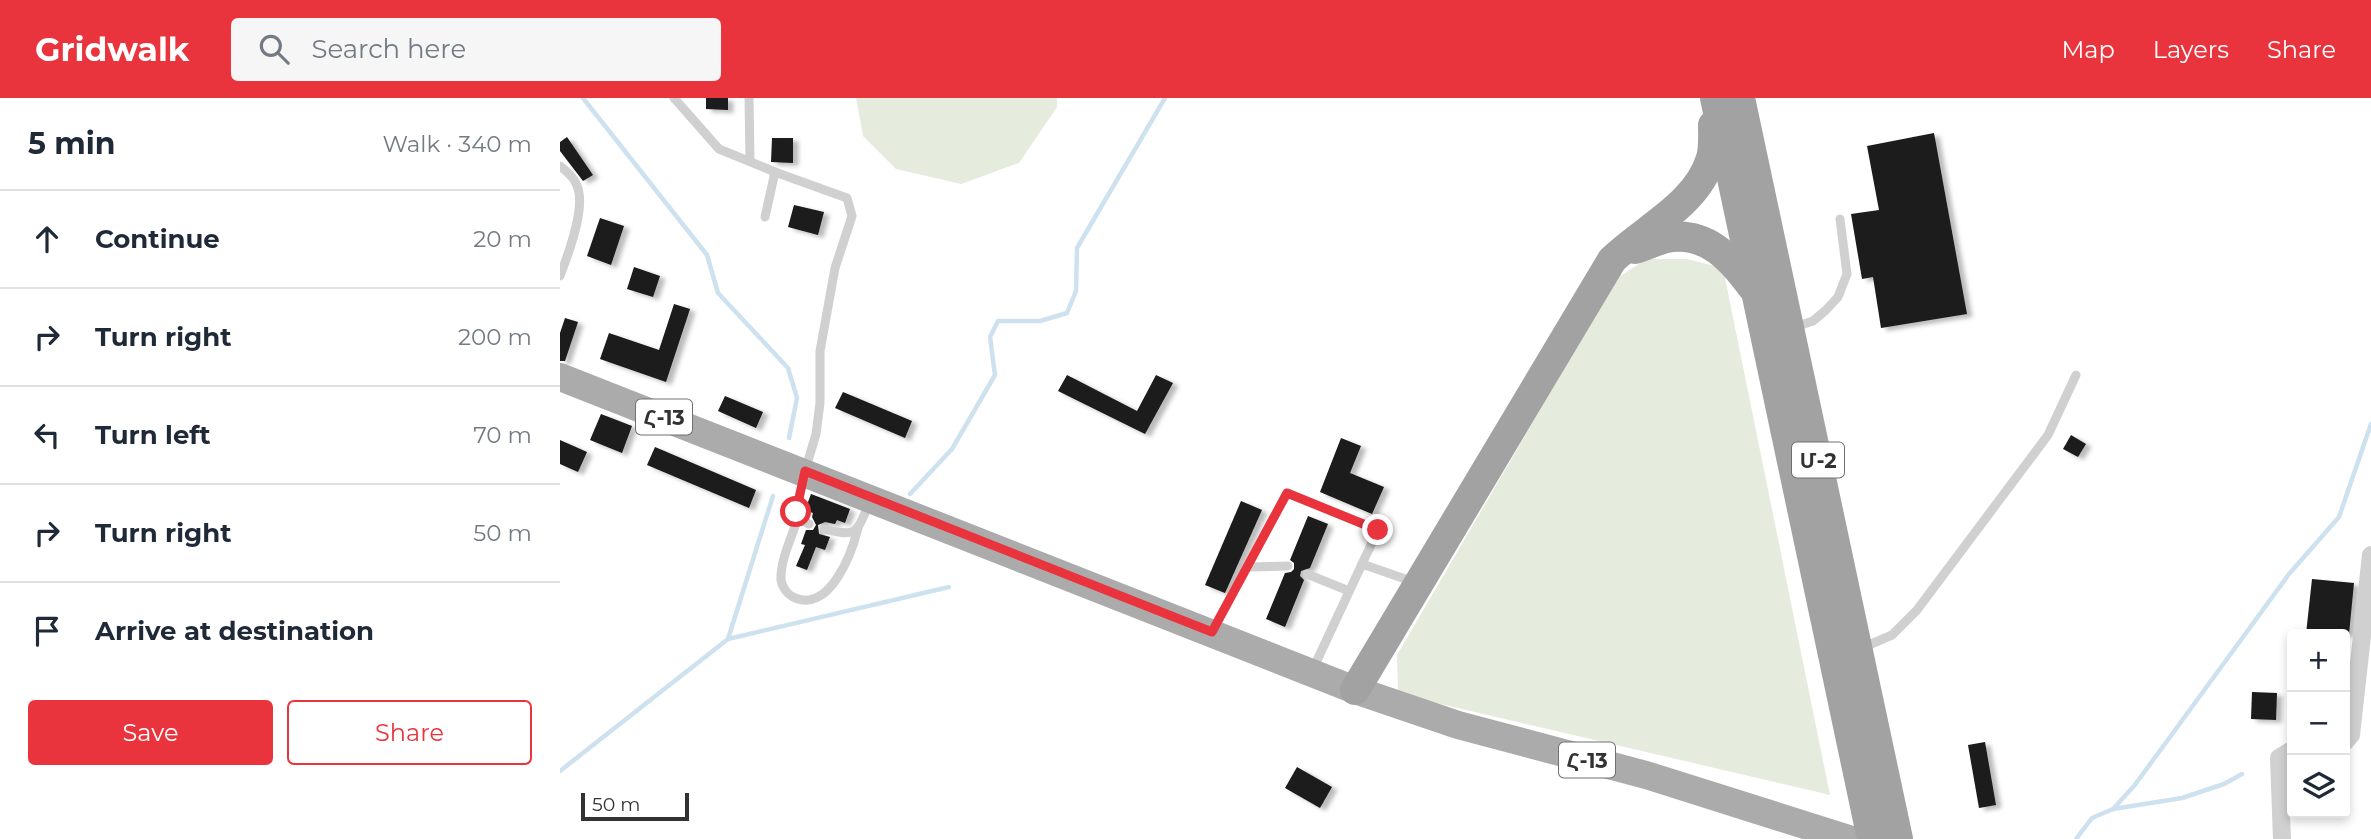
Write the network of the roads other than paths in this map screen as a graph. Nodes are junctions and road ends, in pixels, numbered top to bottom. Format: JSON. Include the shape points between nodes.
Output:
{"nodes":[{"id":1,"x":674,"y":98,"type":"edge"},
{"id":2,"x":750,"y":98,"type":"edge"},
{"id":3,"x":1723,"y":98,"type":"edge"},
{"id":4,"x":750,"y":160,"type":"junction"},
{"id":5,"x":560,"y":166,"type":"edge"},
{"id":6,"x":775,"y":172,"type":"junction"},
{"id":7,"x":765,"y":217,"type":"dead end"},
{"id":8,"x":1840,"y":219,"type":"dead end"},
{"id":9,"x":564,"y":250,"type":"edge"},
{"id":10,"x":1612,"y":260,"type":"junction"},
{"id":11,"x":560,"y":276,"type":"edge"},
{"id":12,"x":1755,"y":291,"type":"junction"},
{"id":13,"x":1791,"y":329,"type":"junction"},
{"id":14,"x":2076,"y":375,"type":"dead end"},
{"id":15,"x":560,"y":377,"type":"edge"},
{"id":16,"x":805,"y":471,"type":"junction"},
{"id":17,"x":872,"y":498,"type":"junction"},
{"id":18,"x":798,"y":518,"type":"junction"},
{"id":19,"x":809,"y":524,"type":"dead end"},
{"id":20,"x":858,"y":528,"type":"junction"},
{"id":21,"x":824,"y":529,"type":"dead end"},
{"id":22,"x":2371,"y":555,"type":"edge"},
{"id":23,"x":1362,"y":564,"type":"junction"},
{"id":24,"x":1288,"y":566,"type":"dead end"},
{"id":25,"x":1247,"y":567,"type":"junction"},
{"id":26,"x":1307,"y":574,"type":"dead end"},
{"id":27,"x":1419,"y":584,"type":"junction"},
{"id":28,"x":1349,"y":591,"type":"junction"},
{"id":29,"x":1212,"y":632,"type":"junction"},
{"id":30,"x":1857,"y":650,"type":"junction"},
{"id":31,"x":1311,"y":674,"type":"junction"},
{"id":32,"x":1355,"y":690,"type":"junction"},
{"id":33,"x":2350,"y":736,"type":"edge"},
{"id":34,"x":2287,"y":753,"type":"edge"},
{"id":35,"x":1849,"y":839,"type":"edge"},
{"id":36,"x":1872,"y":839,"type":"edge"},
{"id":37,"x":1898,"y":839,"type":"edge"},
{"id":38,"x":2282,"y":839,"type":"edge"}],
"edges":[{"from":1,"to":4,"type":"lane","via":[[719,149]]},
{"from":2,"to":4,"type":"lane"},
{"from":3,"to":10,"type":"highway","via":[[1711,156],[1700,181],[1683,202]]},
{"from":3,"to":12,"type":"highway","number":"Մ-2"},
{"from":3,"to":13,"type":"highway","number":"Մ-2"},
{"from":4,"to":6,"type":"lane"},
{"from":5,"to":9,"type":"lane","via":[[574,178],[580,194],[577,220]]},
{"from":6,"to":7,"type":"lane"},
{"from":6,"to":16,"type":"lane","via":[[846,198],[852,216],[835,268],[820,351],[816,434]]},
{"from":8,"to":13,"type":"lane","via":[[1847,274],[1838,296],[1813,321]]},
{"from":9,"to":11,"type":"lane"},
{"from":10,"to":12,"type":"highway","via":[[1665,239],[1692,238],[1731,260]]},
{"from":10,"to":27,"type":"highway"},
{"from":12,"to":36,"type":"highway","number":"Մ-2"},
{"from":13,"to":30,"type":"highway","number":"Մ-2"},
{"from":14,"to":30,"type":"lane","via":[[2048,435],[1917,610],[1892,635]]},
{"from":15,"to":16,"type":"main road","number":"Հ-13"},
{"from":16,"to":17,"type":"main road","number":"Հ-13"},
{"from":16,"to":18,"type":"lane"},
{"from":17,"to":20,"type":"lane"},
{"from":17,"to":29,"type":"main road","number":"Հ-13"},
{"from":18,"to":19,"type":"lane"},
{"from":18,"to":20,"type":"lane","via":[[781,582],[787,594],[799,600],[816,599],[829,588],[844,568]]},
{"from":20,"to":21,"type":"lane","via":[[846,534]]},
{"from":22,"to":33,"type":"street"},
{"from":23,"to":25,"type":"lane","via":[[1378,530],[1287,493]]},
{"from":23,"to":27,"type":"lane"},
{"from":23,"to":28,"type":"lane"},
{"from":24,"to":25,"type":"lane"},
{"from":25,"to":29,"type":"lane"},
{"from":26,"to":28,"type":"lane"},
{"from":27,"to":32,"type":"highway"},
{"from":28,"to":31,"type":"lane"},
{"from":29,"to":31,"type":"main road","number":"Հ-13"},
{"from":30,"to":37,"type":"highway","number":"Մ-2"},
{"from":31,"to":32,"type":"main road","number":"Հ-13"},
{"from":32,"to":35,"type":"main road","number":"Հ-13","via":[[1458,726],[1646,775]]},
{"from":34,"to":38,"type":"street","via":[[2279,758]]}]}
